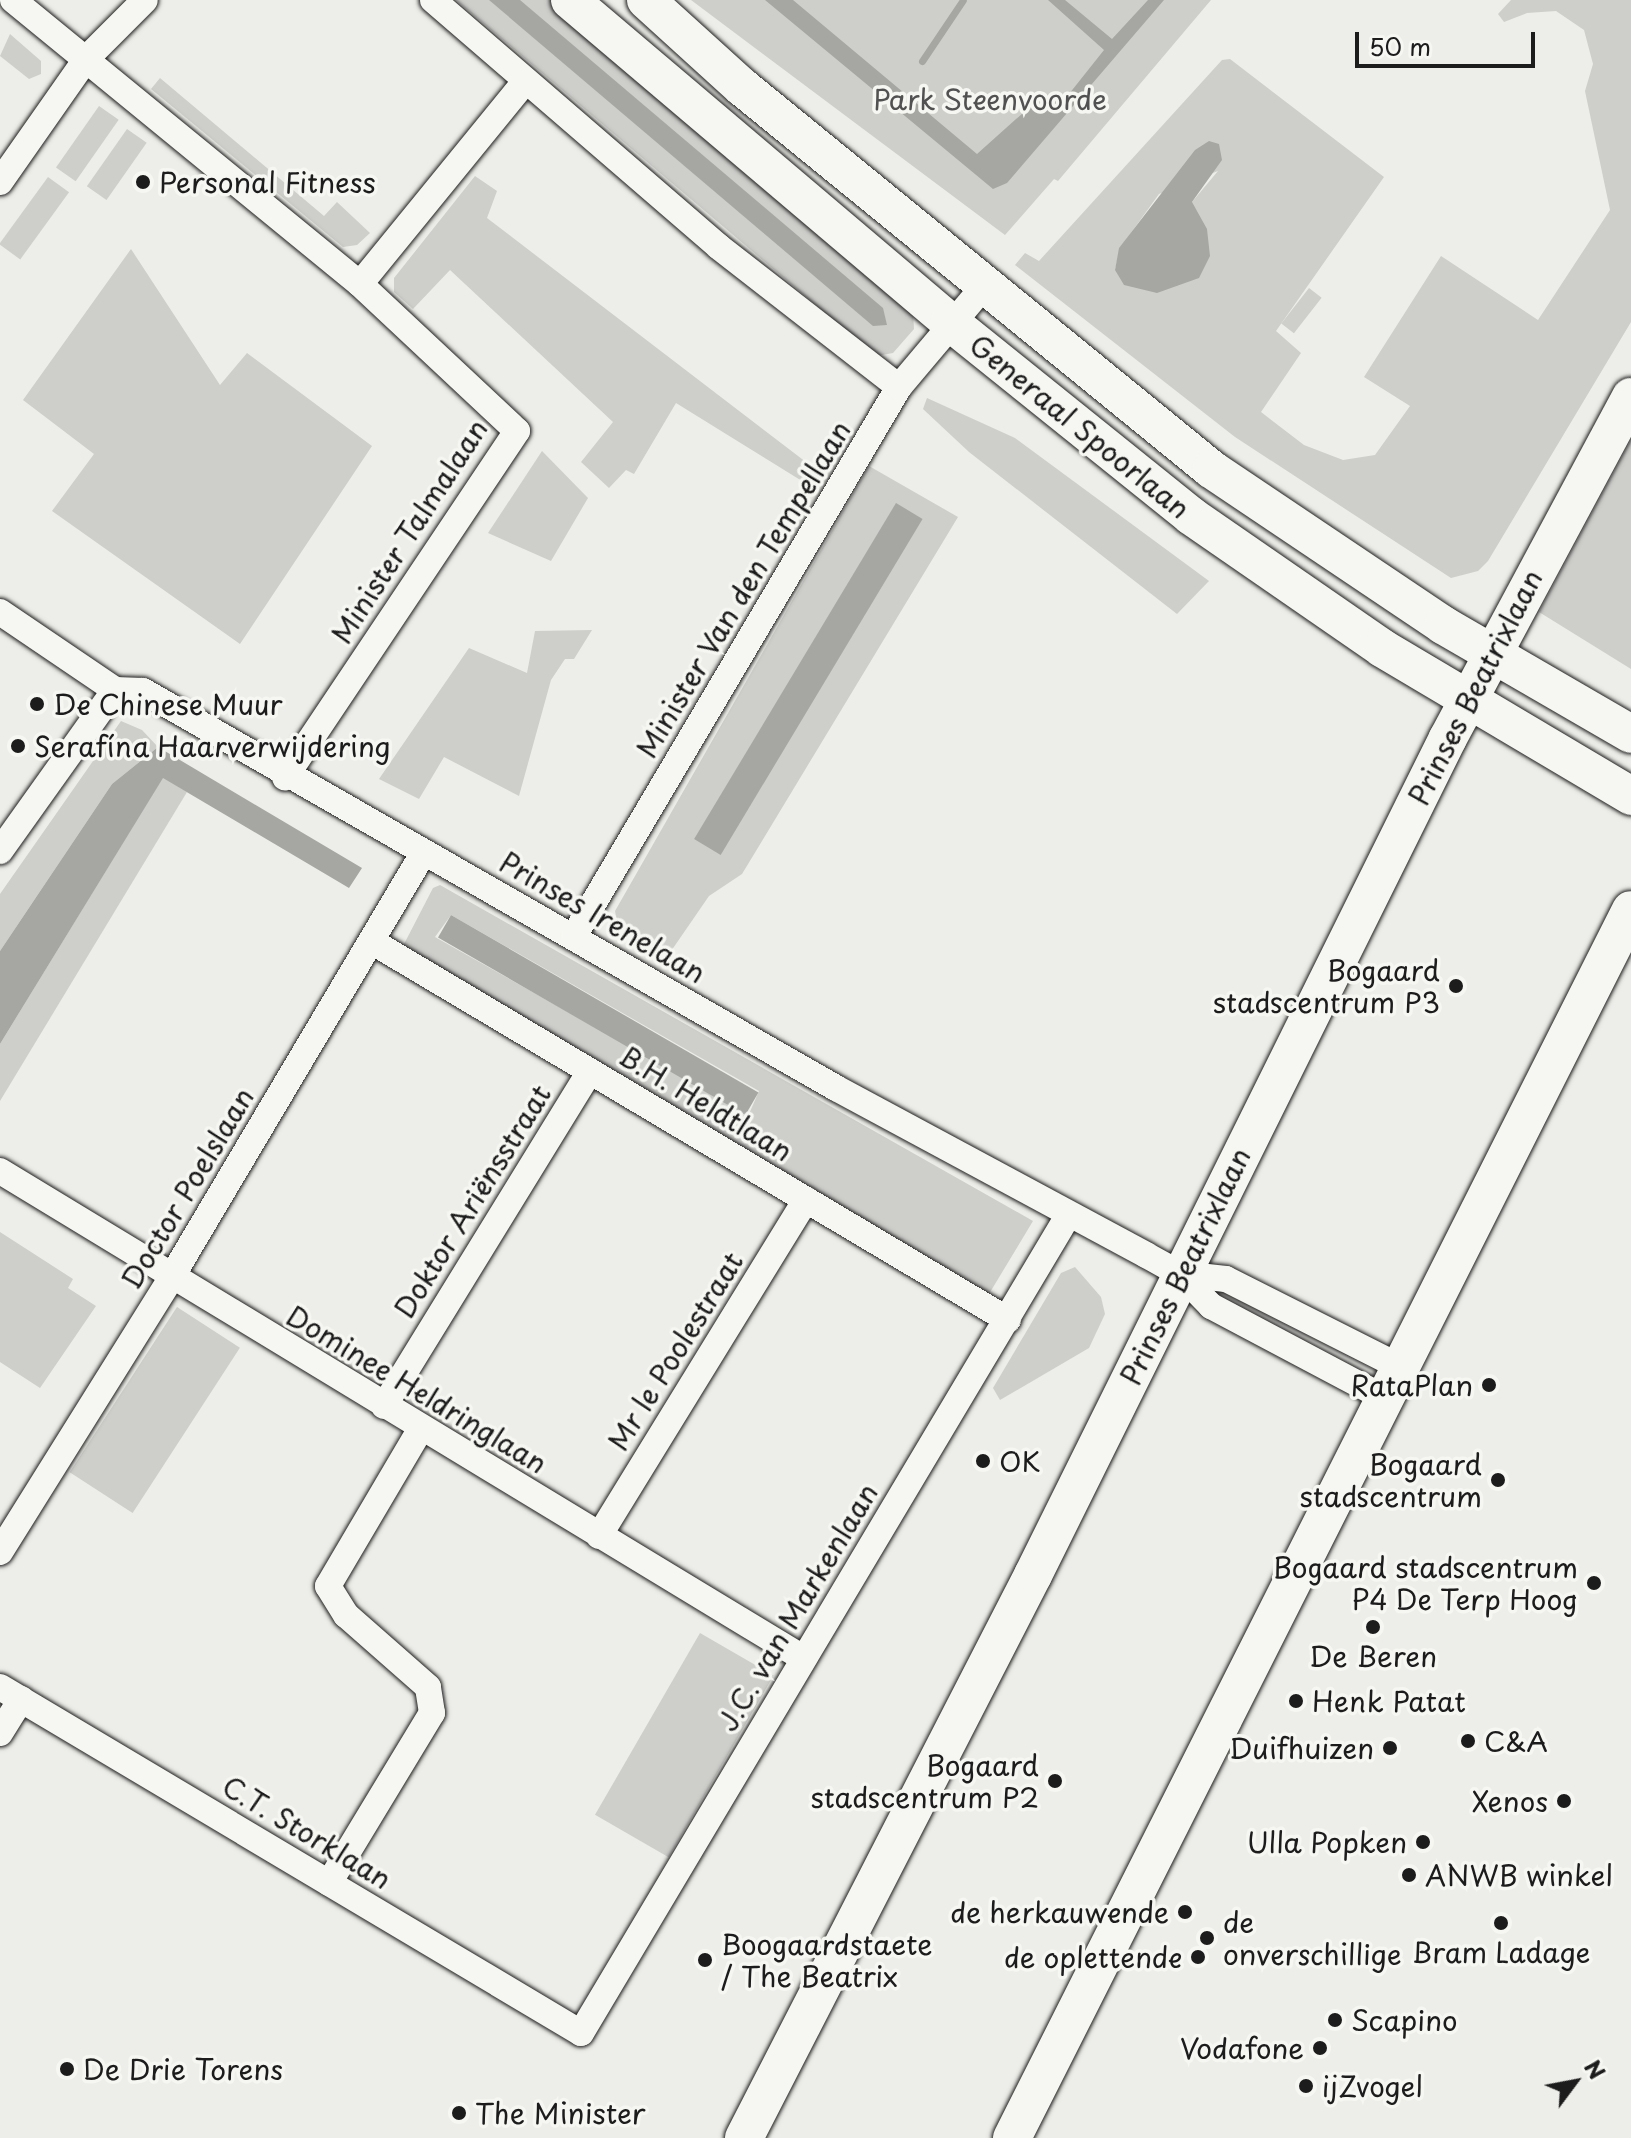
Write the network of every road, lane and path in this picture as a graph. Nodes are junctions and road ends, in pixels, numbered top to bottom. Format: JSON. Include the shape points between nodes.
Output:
{"nodes":[{"id":1,"x":13,"y":0,"type":"edge"},
{"id":2,"x":145,"y":0,"type":"edge"},
{"id":3,"x":433,"y":0,"type":"edge"},
{"id":4,"x":570,"y":0,"type":"edge"},
{"id":5,"x":646,"y":0,"type":"edge"},
{"id":6,"x":86,"y":59,"type":"junction"},
{"id":7,"x":524,"y":83,"type":"junction"},
{"id":8,"x":0,"y":182,"type":"edge"},
{"id":9,"x":360,"y":284,"type":"junction"},
{"id":10,"x":984,"y":286,"type":"junction"},
{"id":11,"x":950,"y":322,"type":"junction"},
{"id":12,"x":899,"y":387,"type":"junction"},
{"id":13,"x":1631,"y":397,"type":"edge"},
{"id":14,"x":0,"y":612,"type":"edge"},
{"id":15,"x":1494,"y":649,"type":"junction"},
{"id":16,"x":115,"y":690,"type":"junction"},
{"id":17,"x":1468,"y":699,"type":"junction"},
{"id":18,"x":1631,"y":734,"type":"edge"},
{"id":19,"x":285,"y":777,"type":"junction"},
{"id":20,"x":1631,"y":796,"type":"edge"},
{"id":21,"x":0,"y":851,"type":"edge"},
{"id":22,"x":423,"y":853,"type":"junction"},
{"id":23,"x":1631,"y":910,"type":"edge"},
{"id":24,"x":574,"y":936,"type":"junction"},
{"id":25,"x":371,"y":941,"type":"junction"},
{"id":26,"x":590,"y":1071,"type":"junction"},
{"id":27,"x":0,"y":1171,"type":"edge"},
{"id":28,"x":806,"y":1199,"type":"junction"},
{"id":29,"x":1069,"y":1214,"type":"junction"},
{"id":30,"x":1180,"y":1274,"type":"junction"},
{"id":31,"x":171,"y":1278,"type":"junction"},
{"id":32,"x":1008,"y":1320,"type":"junction"},
{"id":33,"x":1392,"y":1382,"type":"junction"},
{"id":34,"x":384,"y":1406,"type":"junction"},
{"id":35,"x":421,"y":1428,"type":"junction"},
{"id":36,"x":599,"y":1536,"type":"junction"},
{"id":37,"x":0,"y":1552,"type":"edge"},
{"id":38,"x":803,"y":1658,"type":"junction"},
{"id":39,"x":11,"y":1693,"type":"edge"},
{"id":40,"x":0,"y":1733,"type":"edge"},
{"id":41,"x":329,"y":1883,"type":"junction"},
{"id":42,"x":581,"y":2033,"type":"joint"},
{"id":43,"x":744,"y":2138,"type":"edge"},
{"id":44,"x":1012,"y":2138,"type":"edge"}],
"edges":[{"from":1,"to":6,"type":"street","name":"Minister Talmalaan"},
{"from":2,"to":6,"type":"street"},
{"from":3,"to":7,"type":"street"},
{"from":4,"to":11,"type":"main road","name":"Generaal Spoorlaan"},
{"from":5,"to":10,"type":"main road","name":"Generaal Spoorlaan","via":[[742,87]]},
{"from":6,"to":8,"type":"street"},
{"from":6,"to":9,"type":"street","name":"Minister Talmalaan"},
{"from":7,"to":9,"type":"street"},
{"from":7,"to":12,"type":"street","via":[[719,247]]},
{"from":9,"to":19,"type":"street","name":"Minister Talmalaan","via":[[517,431]]},
{"from":10,"to":11,"type":"street","name":"Minister Van den Tempellaan"},
{"from":10,"to":15,"type":"main road","name":"Generaal Spoorlaan","via":[[1211,469],[1443,625]]},
{"from":11,"to":12,"type":"street","name":"Minister Van den Tempellaan"},
{"from":11,"to":17,"type":"main road","name":"Generaal Spoorlaan","via":[[1191,516],[1382,648]]},
{"from":12,"to":24,"type":"street","name":"Minister Van den Tempellaan"},
{"from":13,"to":15,"type":"main road","name":"Prinses Beatrixlaan"},
{"from":14,"to":16,"type":"street","name":"Prinses Irenelaan"},
{"from":15,"to":17,"type":"main road","name":"Prinses Beatrixlaan"},
{"from":15,"to":18,"type":"main road","name":"Generaal Spoorlaan"},
{"from":16,"to":19,"type":"street","name":"Prinses Irenelaan","via":[[143,691]]},
{"from":16,"to":21,"type":"street"},
{"from":17,"to":20,"type":"main road","name":"Generaal Spoorlaan"},
{"from":17,"to":30,"type":"main road","name":"Prinses Beatrixlaan"},
{"from":19,"to":22,"type":"street","name":"Prinses Irenelaan"},
{"from":22,"to":24,"type":"street","name":"Prinses Irenelaan"},
{"from":22,"to":25,"type":"street","name":"Doctor Poelslaan"},
{"from":23,"to":33,"type":"main road"},
{"from":24,"to":29,"type":"street","name":"Prinses Irenelaan"},
{"from":25,"to":26,"type":"street","name":"B.H. Heldtlaan"},
{"from":25,"to":31,"type":"street","name":"Doctor Poelslaan"},
{"from":26,"to":28,"type":"street","name":"B.H. Heldtlaan"},
{"from":26,"to":34,"type":"street","name":"Doktor Ariënsstraat"},
{"from":27,"to":31,"type":"street","name":"Dominee Heldringlaan"},
{"from":28,"to":32,"type":"street","name":"B.H. Heldtlaan"},
{"from":28,"to":36,"type":"street","name":"Mr le Poolestraat"},
{"from":29,"to":30,"type":"street","name":"Prinses Irenelaan"},
{"from":29,"to":32,"type":"street","name":"J.C. van Markenlaan"},
{"from":30,"to":33,"type":"street","name":"Prinses Irenelaan","via":[[1211,1306]]},
{"from":30,"to":43,"type":"main road","name":"Prinses Beatrixlaan","via":[[1033,1575]]},
{"from":31,"to":34,"type":"street","name":"Dominee Heldringlaan"},
{"from":31,"to":37,"type":"street","name":"Doctor Poelslaan"},
{"from":32,"to":38,"type":"street","name":"J.C. van Markenlaan"},
{"from":33,"to":44,"type":"main road"},
{"from":34,"to":35,"type":"street","name":"Dominee Heldringlaan"},
{"from":35,"to":36,"type":"street","name":"Dominee Heldringlaan"},
{"from":35,"to":41,"type":"street","via":[[328,1586],[346,1615],[428,1687],[432,1713]]},
{"from":36,"to":38,"type":"street","name":"Dominee Heldringlaan"},
{"from":38,"to":42,"type":"street","name":"J.C. van Markenlaan"},
{"from":39,"to":40,"type":"street"},
{"from":39,"to":41,"type":"street","name":"C.T. Storklaan"},
{"from":41,"to":42,"type":"street","name":"C.T. Storklaan"}]}
